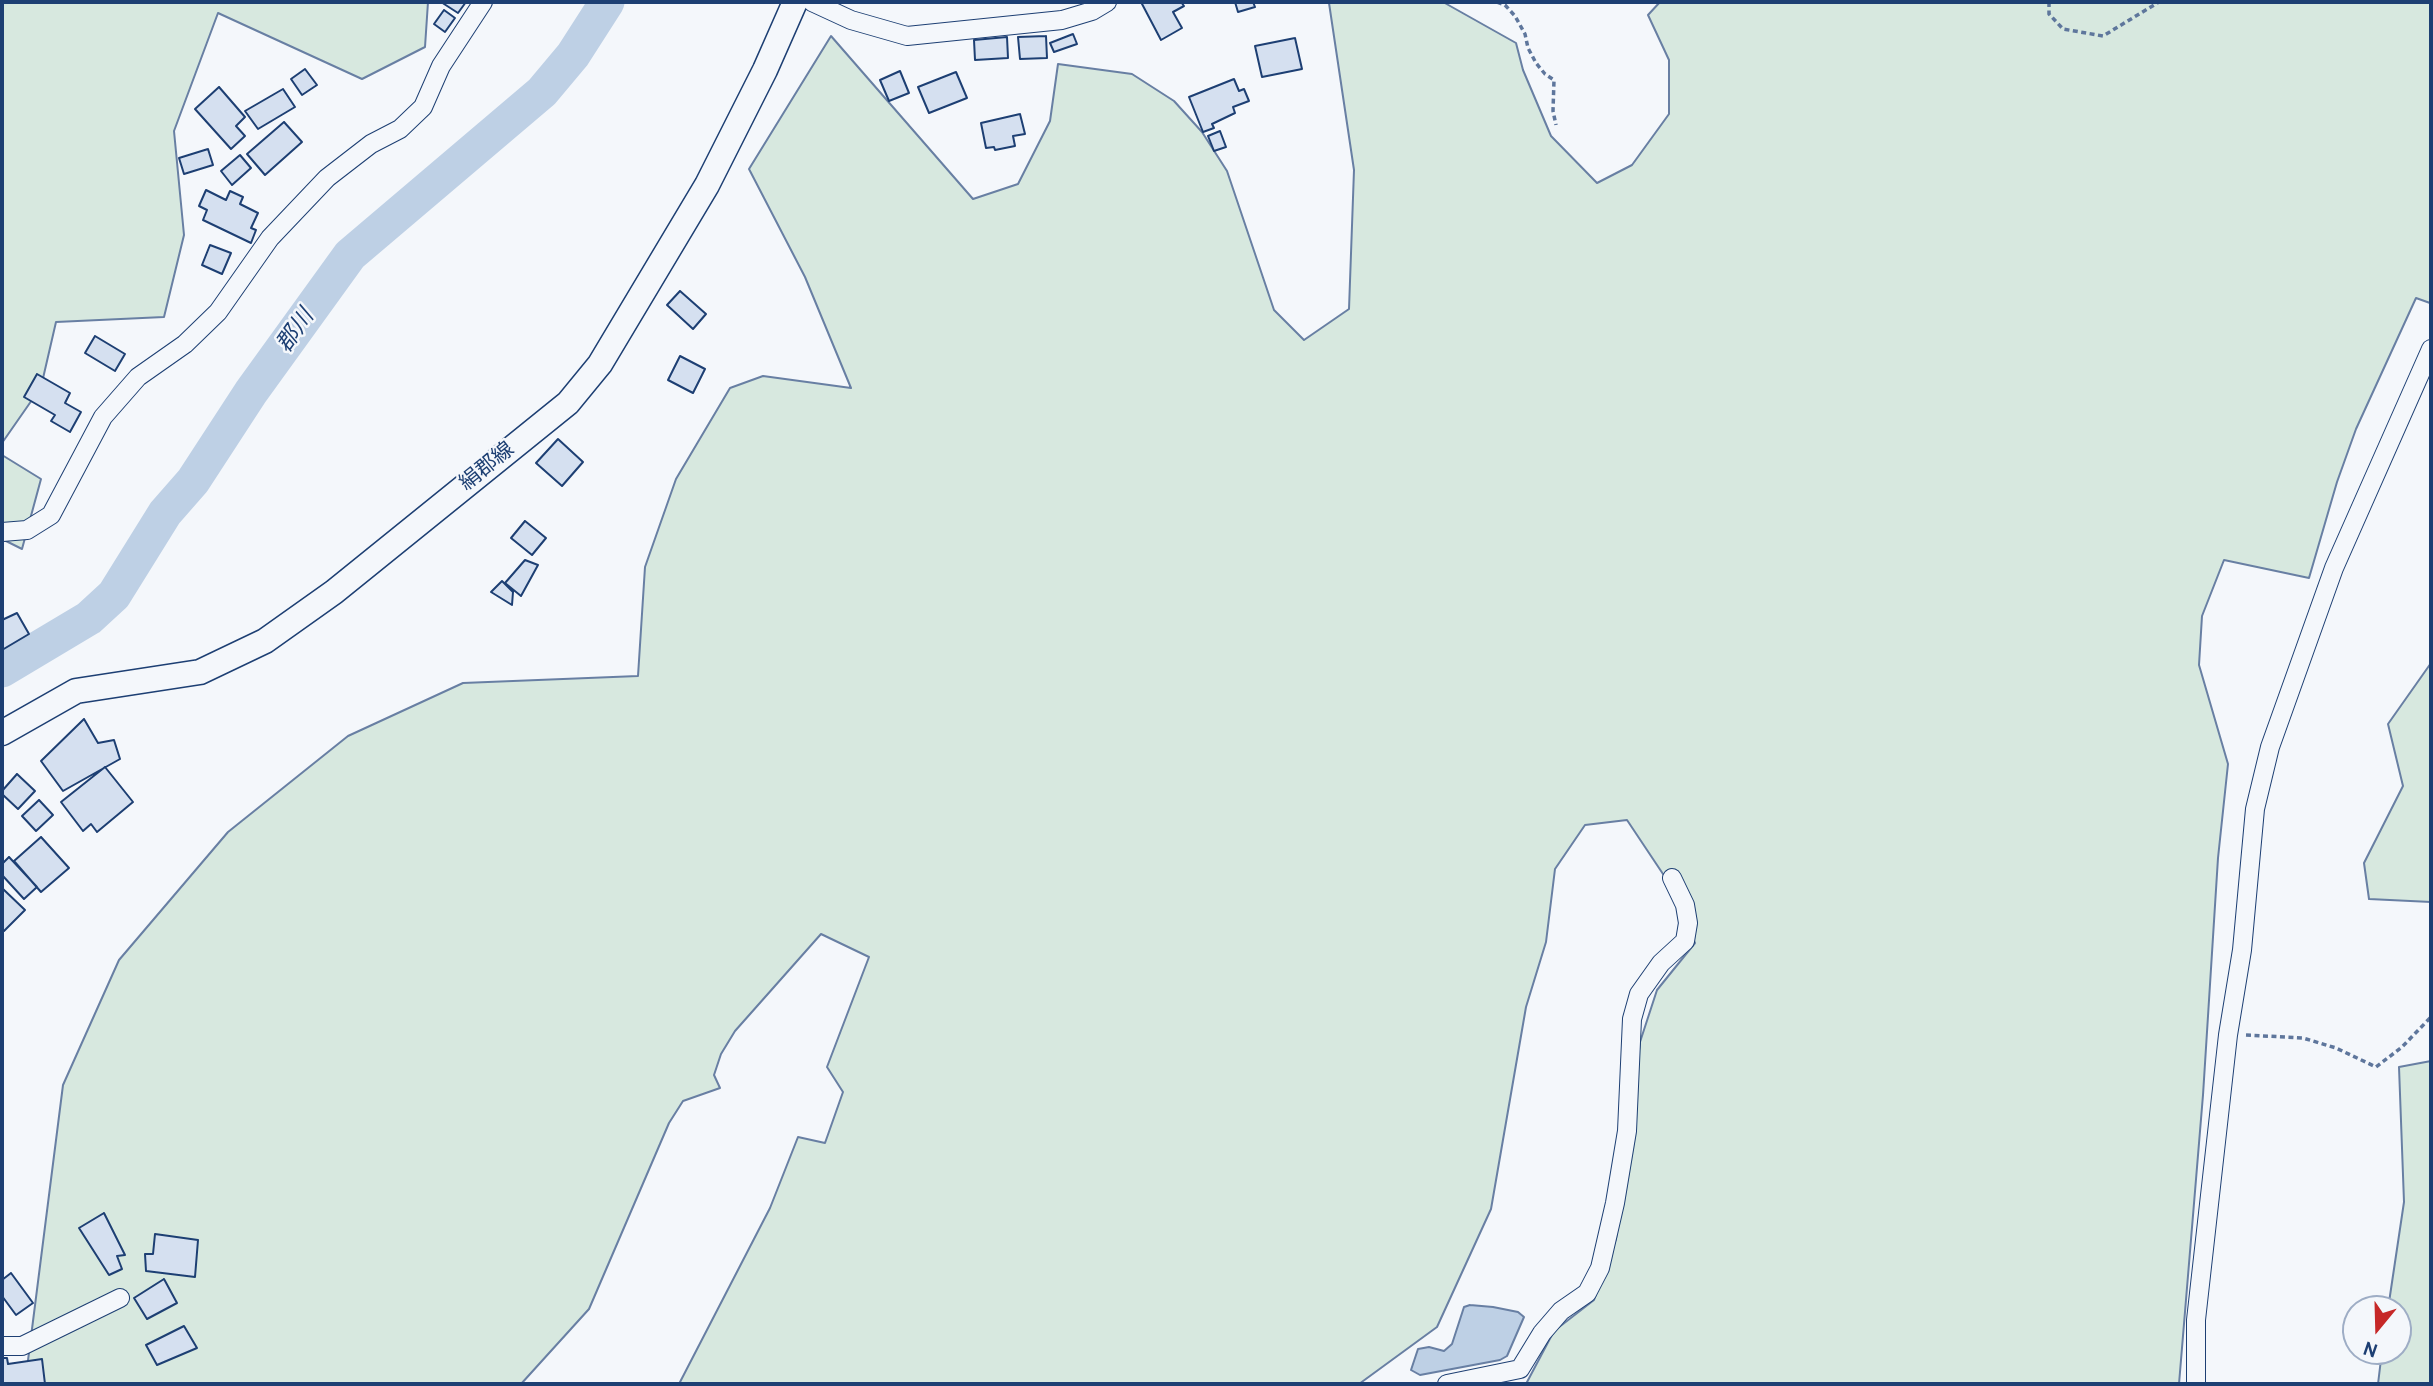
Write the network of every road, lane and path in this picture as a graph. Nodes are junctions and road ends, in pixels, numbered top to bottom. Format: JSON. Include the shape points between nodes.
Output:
{"nodes":[{"id":1,"x":483,"y":2,"type":"edge"},
{"id":2,"x":795,"y":2,"type":"edge"},
{"id":3,"x":812,"y":2,"type":"edge"},
{"id":4,"x":1107,"y":2,"type":"edge"},
{"id":5,"x":1497,"y":2,"type":"edge"},
{"id":6,"x":2049,"y":2,"type":"edge"},
{"id":7,"x":2158,"y":2,"type":"edge"},
{"id":8,"x":1556,"y":125,"type":"dead end"},
{"id":9,"x":2431,"y":349,"type":"edge"},
{"id":10,"x":2,"y":532,"type":"edge"},
{"id":11,"x":2,"y":733,"type":"edge"},
{"id":12,"x":1672,"y":878,"type":"dead end"},
{"id":13,"x":2431,"y":1017,"type":"edge"},
{"id":14,"x":2228,"y":1035,"type":"junction"},
{"id":15,"x":120,"y":1298,"type":"dead end"},
{"id":16,"x":2,"y":1346,"type":"edge"},
{"id":17,"x":1447,"y":1384,"type":"edge"},
{"id":18,"x":2196,"y":1384,"type":"edge"}],
"edges":[{"from":1,"to":10,"type":"street","via":[[441,66],[423,107],[400,129],[327,178],[270,238],[218,312],[185,344],[138,377],[103,417],[51,515],[27,530]]},
{"from":2,"to":11,"type":"main road","name":"絹郡線","via":[[707,185],[600,364],[568,403],[334,592],[265,641],[200,672],[76,691]]},
{"from":3,"to":4,"type":"street","via":[[851,20],[908,36],[1062,20]]},
{"from":5,"to":8,"type":"path","via":[[1515,16],[1536,63],[1554,80]]},
{"from":6,"to":7,"type":"path","via":[[2049,14],[2063,29],[2103,36]]},
{"from":9,"to":14,"type":"street","via":[[2334,568],[2270,747],[2255,809],[2242,950]]},
{"from":12,"to":17,"type":"street","via":[[1685,905],[1685,941],[1661,963],[1639,994],[1632,1019],[1627,1131],[1600,1268],[1587,1293],[1560,1311],[1520,1369]]},
{"from":13,"to":14,"type":"path","via":[[2376,1067],[2303,1038]]},
{"from":14,"to":18,"type":"street","via":[[2196,1320]]},
{"from":15,"to":16,"type":"street","via":[[22,1346]]}]}
